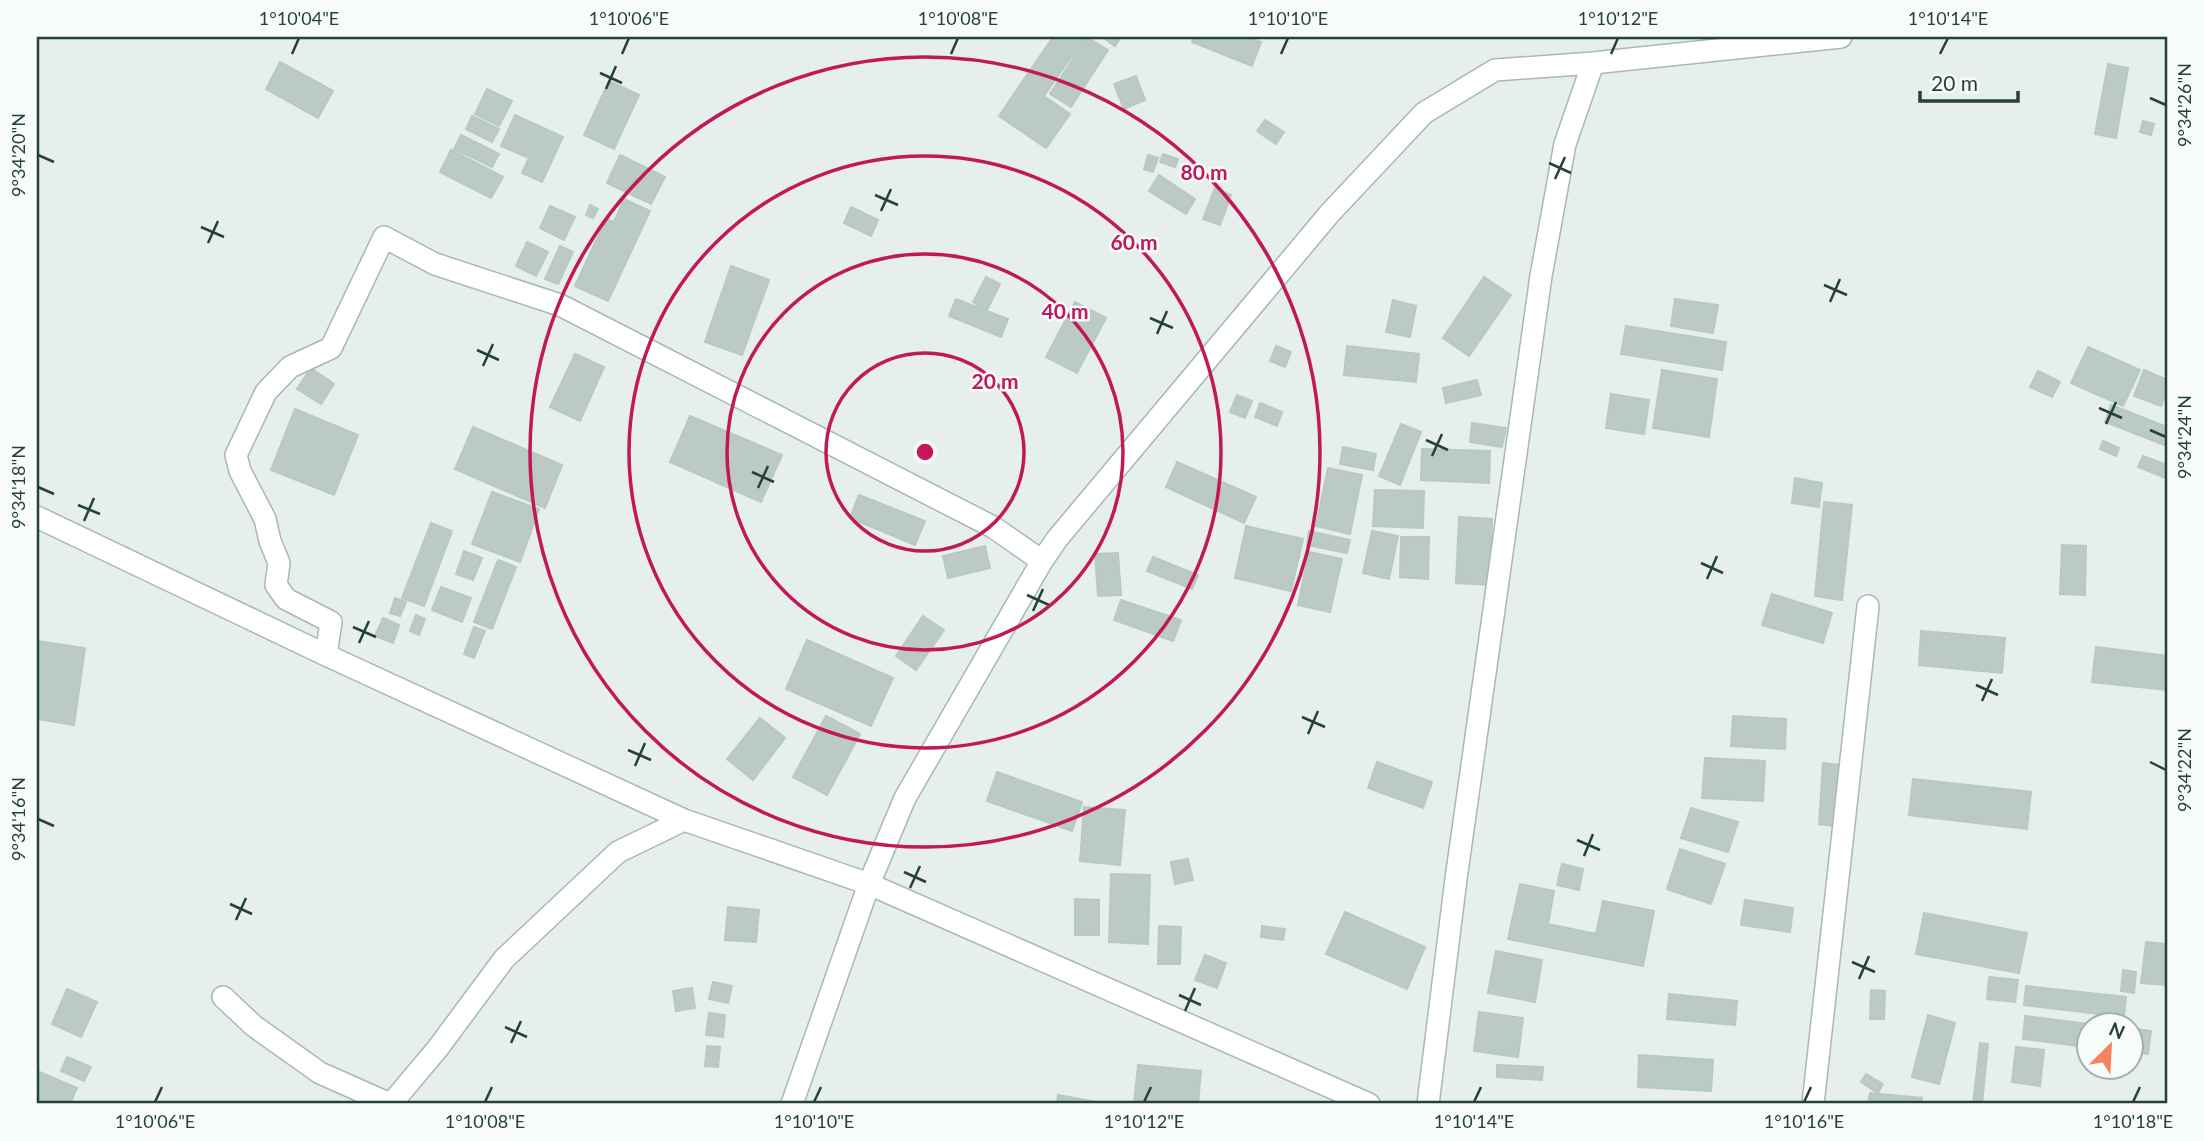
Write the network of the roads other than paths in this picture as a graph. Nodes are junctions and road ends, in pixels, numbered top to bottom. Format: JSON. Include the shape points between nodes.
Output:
{"nodes":[{"id":1,"x":1841,"y":37,"type":"edge"},
{"id":2,"x":1593,"y":63,"type":"junction"},
{"id":3,"x":37,"y":517,"type":"edge"},
{"id":4,"x":1042,"y":561,"type":"junction"},
{"id":5,"x":1868,"y":606,"type":"dead end"},
{"id":6,"x":326,"y":655,"type":"junction"},
{"id":7,"x":684,"y":820,"type":"junction"},
{"id":8,"x":869,"y":884,"type":"junction"},
{"id":9,"x":223,"y":997,"type":"dead end"},
{"id":10,"x":390,"y":1104,"type":"edge"},
{"id":11,"x":792,"y":1104,"type":"edge"},
{"id":12,"x":1369,"y":1104,"type":"edge"},
{"id":13,"x":1428,"y":1104,"type":"edge"},
{"id":14,"x":1813,"y":1104,"type":"edge"}],
"edges":[{"from":1,"to":2,"type":"street"},
{"from":2,"to":4,"type":"street","via":[[1494,70],[1424,113],[1330,214]]},
{"from":2,"to":13,"type":"street","via":[[1565,144],[1541,276]]},
{"from":3,"to":6,"type":"street"},
{"from":4,"to":6,"type":"street","via":[[993,527],[560,305],[435,264],[384,237],[331,348],[290,368],[266,392],[236,455],[279,563],[276,585],[286,599],[331,622]]},
{"from":4,"to":8,"type":"street","via":[[905,798]]},
{"from":5,"to":14,"type":"street"},
{"from":6,"to":7,"type":"street"},
{"from":7,"to":8,"type":"street"},
{"from":7,"to":10,"type":"street","via":[[618,852],[504,959]]},
{"from":8,"to":11,"type":"street"},
{"from":8,"to":12,"type":"street"},
{"from":9,"to":10,"type":"street","via":[[254,1026],[320,1073]]}]}
